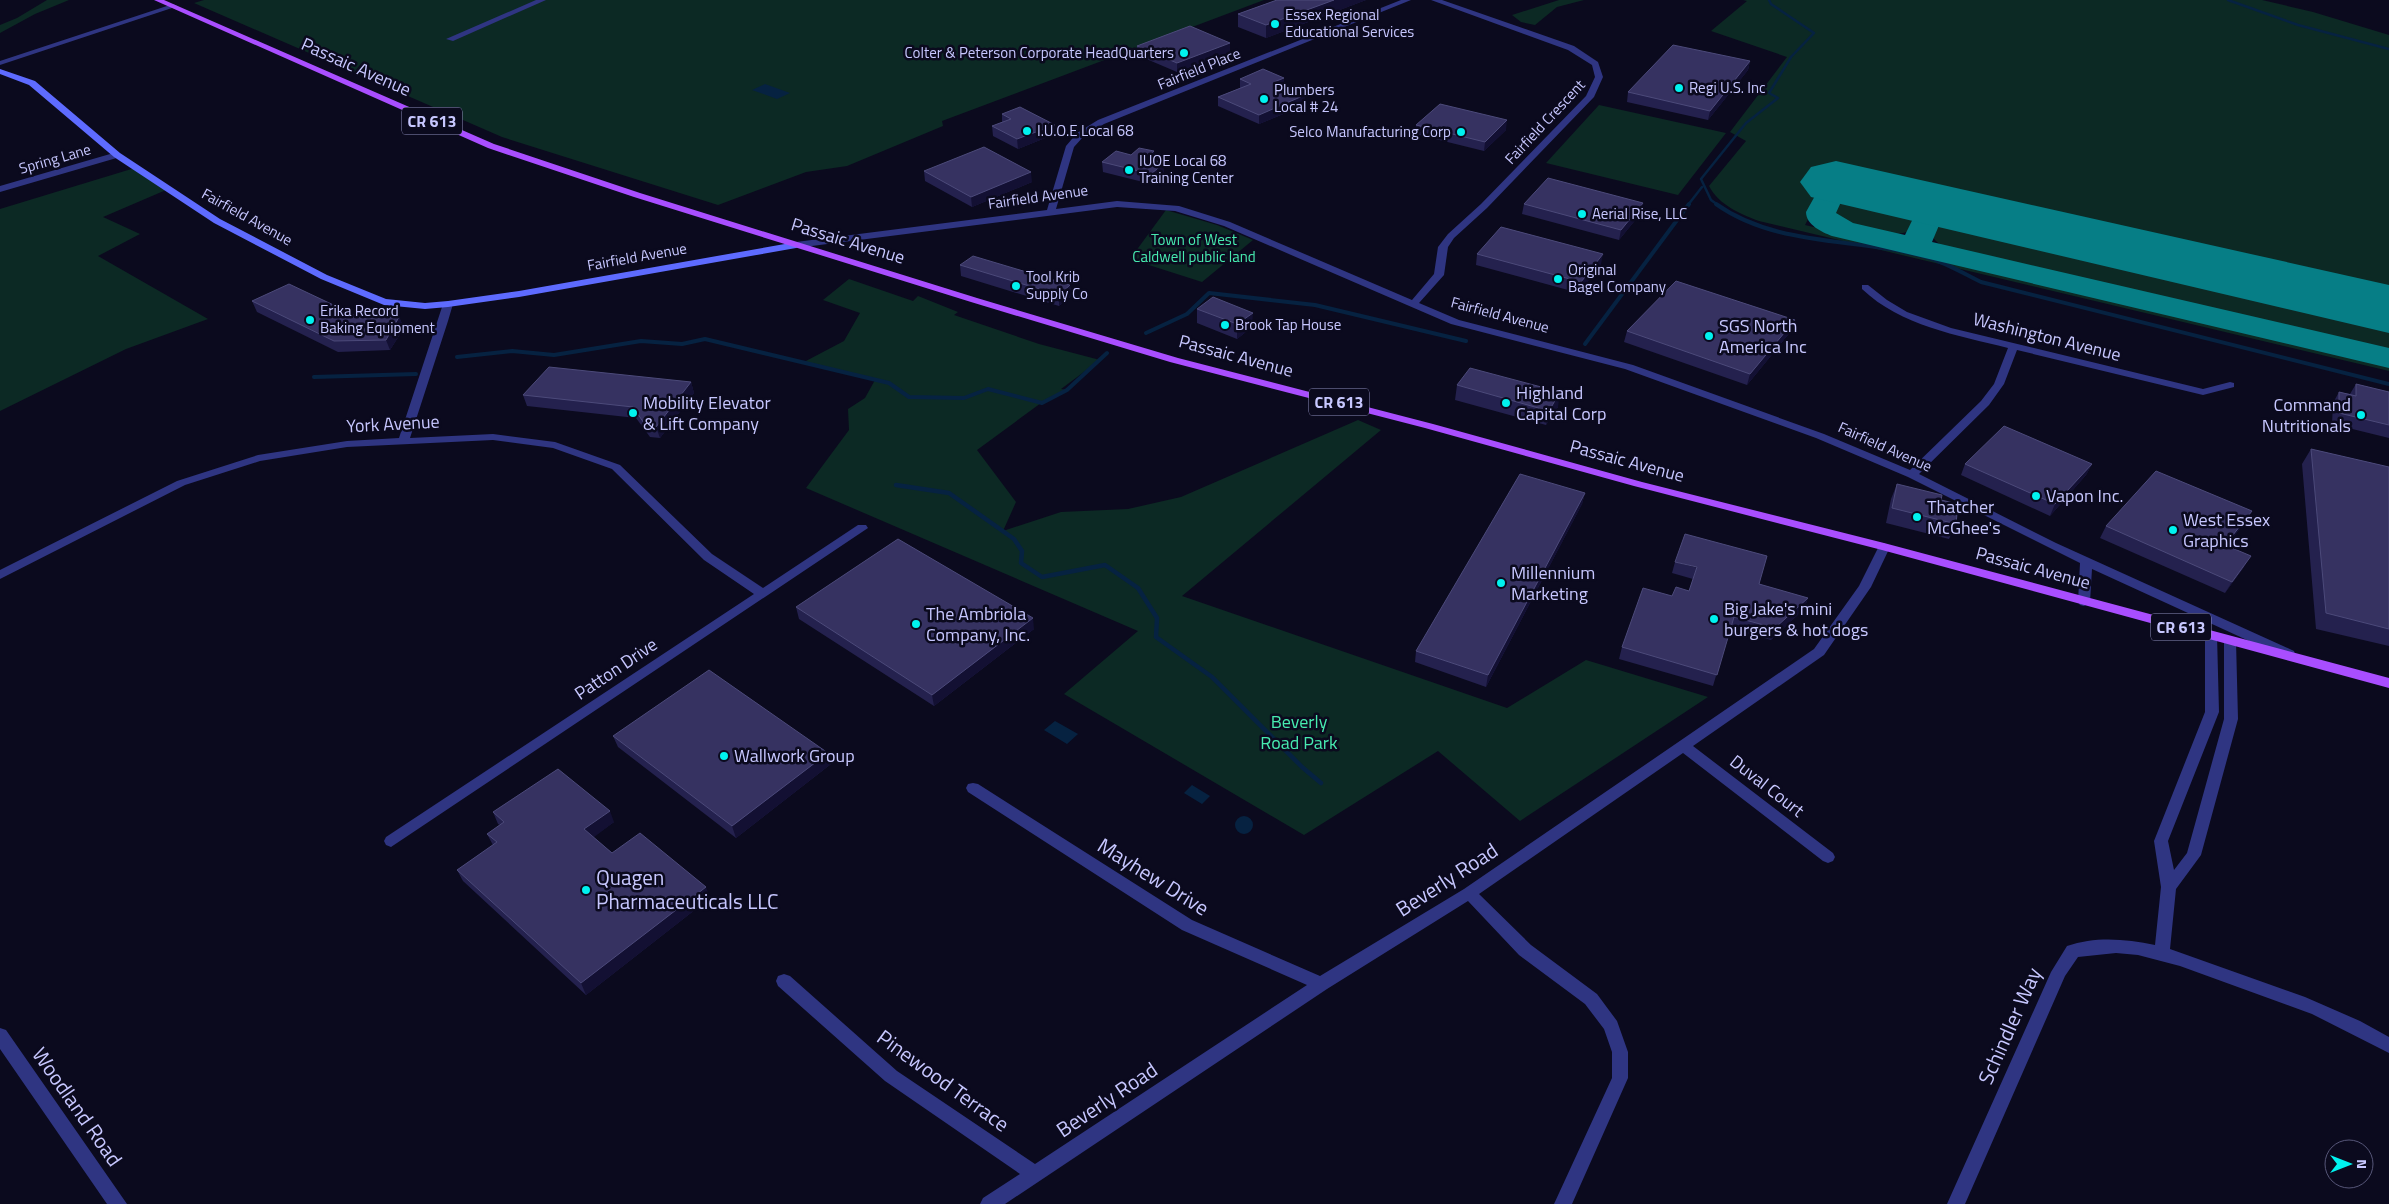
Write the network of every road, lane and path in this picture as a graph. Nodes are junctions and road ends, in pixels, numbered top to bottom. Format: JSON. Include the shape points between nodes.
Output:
{"nodes":[{"id":1,"x":158,"y":0,"type":"edge"},
{"id":2,"x":542,"y":0,"type":"edge"},
{"id":3,"x":1407,"y":0,"type":"edge"},
{"id":4,"x":1435,"y":0,"type":"edge"},
{"id":5,"x":173,"y":6,"type":"junction"},
{"id":6,"x":450,"y":39,"type":"dead end"},
{"id":7,"x":0,"y":63,"type":"edge"},
{"id":8,"x":0,"y":71,"type":"edge"},
{"id":9,"x":117,"y":155,"type":"junction"},
{"id":10,"x":0,"y":189,"type":"edge"},
{"id":11,"x":1051,"y":212,"type":"junction"},
{"id":12,"x":796,"y":245,"type":"junction"},
{"id":13,"x":1865,"y":286,"type":"dead end"},
{"id":14,"x":448,"y":304,"type":"junction"},
{"id":15,"x":1413,"y":304,"type":"junction"},
{"id":16,"x":2014,"y":346,"type":"junction"},
{"id":17,"x":2230,"y":385,"type":"dead end"},
{"id":18,"x":403,"y":442,"type":"junction"},
{"id":19,"x":1912,"y":475,"type":"junction"},
{"id":20,"x":862,"y":528,"type":"dead end"},
{"id":21,"x":1884,"y":547,"type":"junction"},
{"id":22,"x":2086,"y":562,"type":"junction"},
{"id":23,"x":0,"y":575,"type":"edge"},
{"id":24,"x":762,"y":594,"type":"junction"},
{"id":25,"x":2084,"y":602,"type":"junction"},
{"id":26,"x":2211,"y":636,"type":"junction"},
{"id":27,"x":2230,"y":640,"type":"junction"},
{"id":28,"x":2300,"y":659,"type":"junction"},
{"id":29,"x":2389,"y":683,"type":"edge"},
{"id":30,"x":1683,"y":746,"type":"junction"},
{"id":31,"x":974,"y":788,"type":"dead end"},
{"id":32,"x":391,"y":841,"type":"dead end"},
{"id":33,"x":1828,"y":857,"type":"dead end"},
{"id":34,"x":2169,"y":887,"type":"junction"},
{"id":35,"x":1469,"y":893,"type":"junction"},
{"id":36,"x":2162,"y":952,"type":"junction"},
{"id":37,"x":784,"y":981,"type":"dead end"},
{"id":38,"x":1321,"y":984,"type":"junction"},
{"id":39,"x":0,"y":1035,"type":"edge"},
{"id":40,"x":2389,"y":1046,"type":"edge"},
{"id":41,"x":1035,"y":1174,"type":"junction"},
{"id":42,"x":118,"y":1204,"type":"edge"},
{"id":43,"x":989,"y":1204,"type":"edge"},
{"id":44,"x":1563,"y":1204,"type":"edge"},
{"id":45,"x":1956,"y":1204,"type":"edge"}],
"edges":[{"from":1,"to":5,"type":"main road","name":"Passaic Avenue","number":"CR 613"},
{"from":2,"to":6,"type":"street"},
{"from":3,"to":11,"type":"street","name":"Fairfield Place","via":[[1101,122],[1080,135],[1070,146]]},
{"from":4,"to":15,"type":"street","name":"Fairfield Crescent","via":[[1571,48],[1595,64],[1600,77],[1590,97],[1451,236],[1443,247],[1439,275]]},
{"from":5,"to":7,"type":"street"},
{"from":5,"to":12,"type":"main road","name":"Passaic Avenue","number":"CR 613","via":[[491,146]]},
{"from":8,"to":9,"type":"street","name":"Fairfield Avenue","via":[[32,83]]},
{"from":9,"to":10,"type":"street","name":"Spring Lane"},
{"from":9,"to":14,"type":"street","name":"Fairfield Avenue","via":[[217,222],[324,277],[384,302],[426,306]]},
{"from":11,"to":12,"type":"street","name":"Fairfield Avenue"},
{"from":11,"to":15,"type":"street","name":"Fairfield Avenue","via":[[1132,204],[1197,213]]},
{"from":12,"to":14,"type":"street","name":"Fairfield Avenue"},
{"from":12,"to":21,"type":"main road","name":"Passaic Avenue","number":"CR 613","via":[[1174,360]]},
{"from":13,"to":16,"type":"street","name":"Washington Avenue","via":[[1891,308],[1913,318]]},
{"from":14,"to":18,"type":"street","via":[[437,346]]},
{"from":15,"to":19,"type":"street","name":"Fairfield Avenue","via":[[1455,322],[1629,367],[1820,436]]},
{"from":16,"to":17,"type":"street","name":"Washington Avenue","via":[[2203,392]]},
{"from":16,"to":19,"type":"street","via":[[1999,384],[1985,403]]},
{"from":18,"to":23,"type":"street","name":"York Avenue","via":[[302,450],[225,468],[181,483]]},
{"from":18,"to":24,"type":"street","name":"York Avenue","via":[[474,437],[520,439],[555,445],[616,468],[708,557]]},
{"from":19,"to":22,"type":"street","name":"Fairfield Avenue"},
{"from":20,"to":24,"type":"street","name":"Patton Drive"},
{"from":21,"to":25,"type":"main road","name":"Passaic Avenue","number":"CR 613"},
{"from":21,"to":30,"type":"street","name":"Beverly Road","via":[[1865,587],[1819,652]]},
{"from":22,"to":25,"type":"street"},
{"from":22,"to":28,"type":"street","name":"Fairfield Avenue"},
{"from":24,"to":32,"type":"street","name":"Patton Drive"},
{"from":25,"to":26,"type":"main road","name":"Passaic Avenue","number":"CR 613"},
{"from":26,"to":27,"type":"main road","name":"Passaic Avenue","number":"CR 613"},
{"from":26,"to":34,"type":"street","via":[[2212,712],[2161,840]]},
{"from":27,"to":28,"type":"main road","name":"Passaic Avenue","number":"CR 613"},
{"from":27,"to":34,"type":"street","via":[[2231,719],[2194,855]]},
{"from":28,"to":29,"type":"main road","name":"Passaic Avenue","number":"CR 613"},
{"from":30,"to":33,"type":"street","name":"Duval Court"},
{"from":30,"to":35,"type":"street","name":"Beverly Road"},
{"from":31,"to":38,"type":"street","name":"Mayhew Drive","via":[[1187,925]]},
{"from":34,"to":36,"type":"street"},
{"from":35,"to":38,"type":"street","name":"Beverly Road"},
{"from":35,"to":44,"type":"street","via":[[1525,950],[1591,999],[1611,1026],[1620,1052],[1620,1078]]},
{"from":36,"to":40,"type":"street","name":"Schindler Way","via":[[2309,1005],[2359,1027]]},
{"from":36,"to":45,"type":"street","name":"Schindler Way","via":[[2113,945],[2089,946],[2073,951],[2059,972]]},
{"from":37,"to":41,"type":"street","name":"Pinewood Terrace","via":[[891,1076]]},
{"from":38,"to":41,"type":"street","name":"Beverly Road"},
{"from":39,"to":42,"type":"street","name":"Woodland Road"},
{"from":41,"to":43,"type":"street","name":"Beverly Road"}]}
